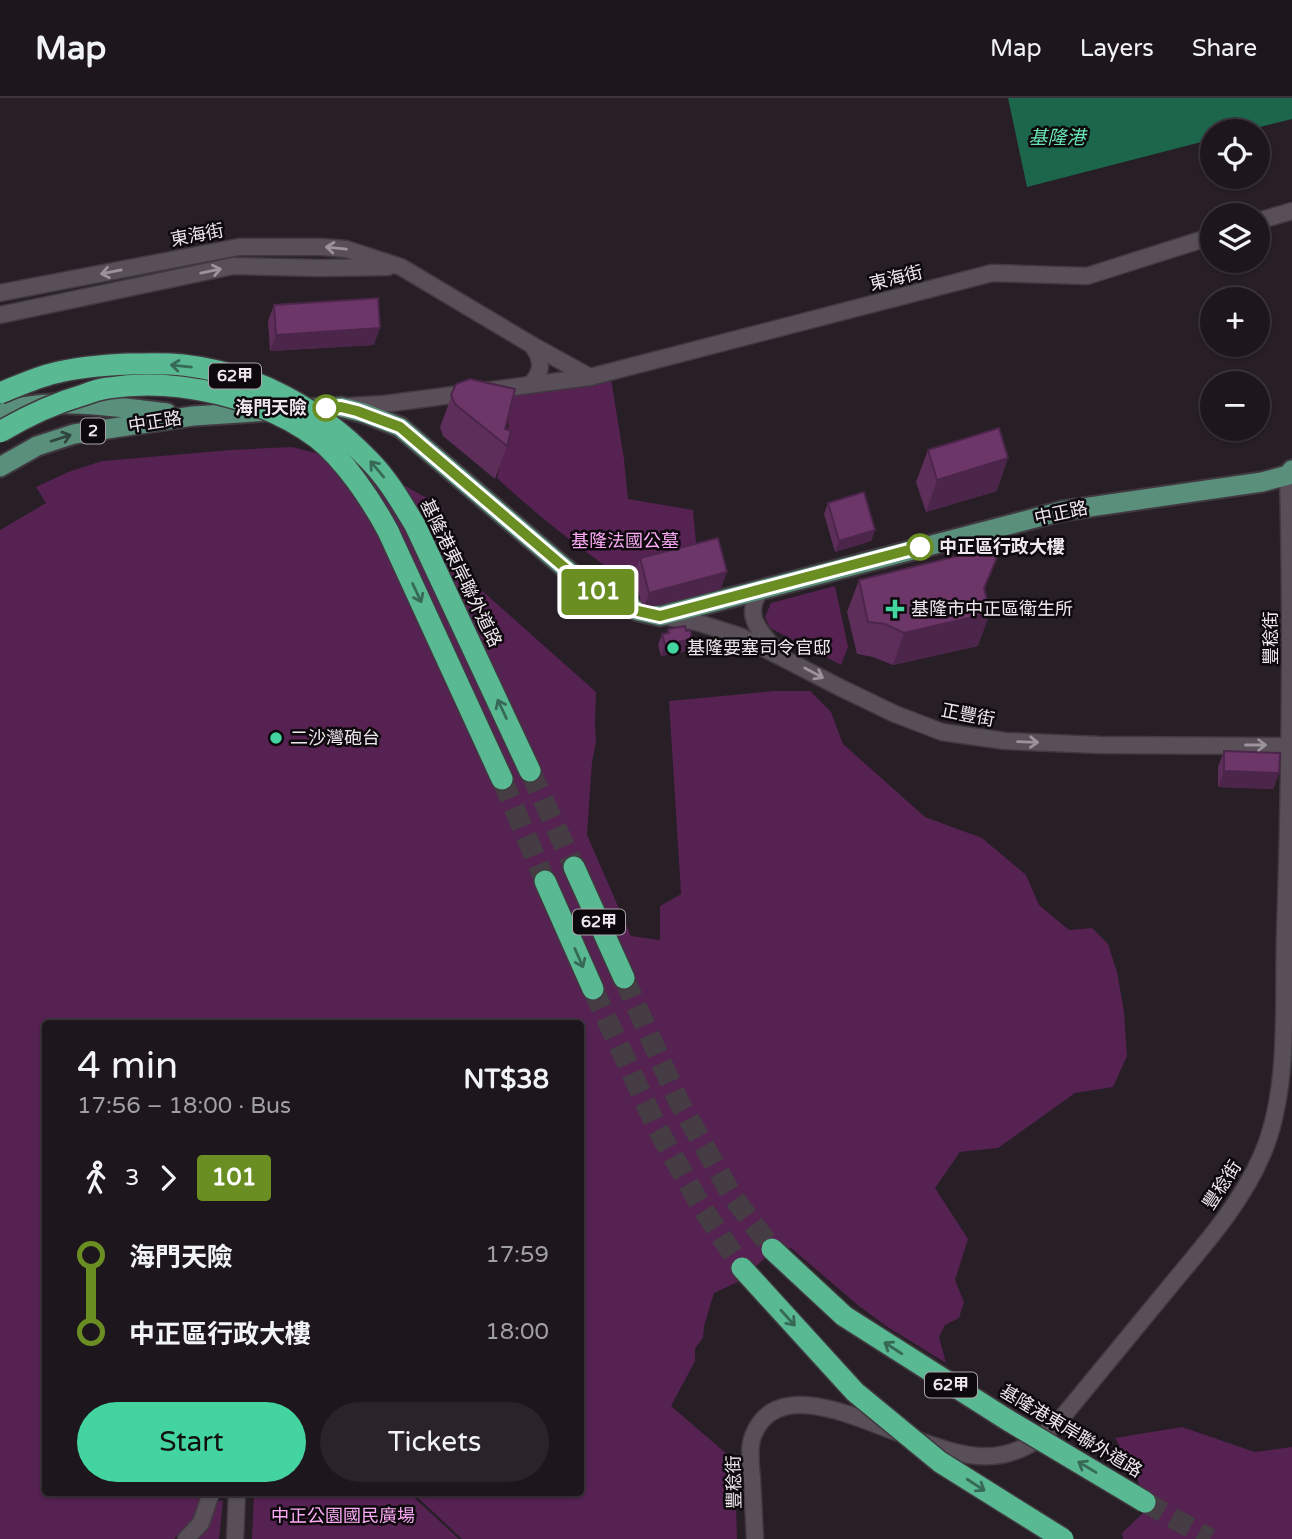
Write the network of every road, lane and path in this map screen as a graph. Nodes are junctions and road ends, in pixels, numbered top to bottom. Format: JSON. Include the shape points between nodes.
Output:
{"nodes":[{"id":1,"x":1292,"y":211,"type":"edge"},
{"id":2,"x":1270,"y":217,"type":"edge"},
{"id":3,"x":1200,"y":240,"type":"edge"},
{"id":4,"x":401,"y":267,"type":"junction"},
{"id":5,"x":0,"y":293,"type":"edge"},
{"id":6,"x":0,"y":315,"type":"edge"},
{"id":7,"x":532,"y":345,"type":"junction"},
{"id":8,"x":590,"y":377,"type":"junction"},
{"id":9,"x":530,"y":385,"type":"junction"},
{"id":10,"x":0,"y":393,"type":"edge"},
{"id":11,"x":341,"y":407,"type":"junction"},
{"id":12,"x":0,"y":415,"type":"edge"},
{"id":13,"x":193,"y":416,"type":"junction"},
{"id":14,"x":0,"y":432,"type":"edge"},
{"id":15,"x":0,"y":467,"type":"edge"},
{"id":16,"x":1291,"y":476,"type":"edge"},
{"id":17,"x":762,"y":588,"type":"junction"},
{"id":18,"x":660,"y":616,"type":"junction"},
{"id":19,"x":782,"y":656,"type":"junction"},
{"id":20,"x":1291,"y":745,"type":"edge"},
{"id":21,"x":530,"y":771,"type":"tunnel mouth"},
{"id":22,"x":502,"y":779,"type":"tunnel mouth"},
{"id":23,"x":574,"y":867,"type":"tunnel mouth"},
{"id":24,"x":545,"y":881,"type":"tunnel mouth"},
{"id":25,"x":624,"y":978,"type":"tunnel mouth"},
{"id":26,"x":593,"y":989,"type":"tunnel mouth"},
{"id":27,"x":772,"y":1249,"type":"tunnel mouth"},
{"id":28,"x":742,"y":1268,"type":"tunnel mouth"},
{"id":29,"x":210,"y":1496,"type":"edge"},
{"id":30,"x":237,"y":1496,"type":"edge"},
{"id":31,"x":1145,"y":1502,"type":"tunnel mouth"},
{"id":32,"x":186,"y":1539,"type":"edge"},
{"id":33,"x":235,"y":1539,"type":"edge"},
{"id":34,"x":755,"y":1539,"type":"edge"},
{"id":35,"x":1063,"y":1539,"type":"edge"}],
"edges":[{"from":1,"to":2,"type":"street"},
{"from":3,"to":8,"type":"street","name":"東海街","via":[[1087,276],[992,274]]},
{"from":4,"to":5,"type":"street","name":"東海街","one_way":true,"via":[[346,249],[239,247]]},
{"from":6,"to":4,"type":"street","one_way":true,"via":[[233,266]]},
{"from":4,"to":7,"type":"street","name":"東海街"},
{"from":7,"to":8,"type":"street","name":"東海街"},
{"from":7,"to":9,"type":"street","via":[[541,362]]},
{"from":8,"to":9,"type":"street","name":"東海街"},
{"from":9,"to":11,"type":"street","name":"東海街"},
{"from":21,"to":10,"type":"highway","name":"基隆港東岸聯外道路","number":"62甲","one_way":true,"bridge":true,"via":[[415,525],[390,484],[369,459],[302,404],[231,374],[182,365],[104,365],[55,373]]},
{"from":11,"to":13,"type":"main road","name":"中正路","number":"2"},
{"from":11,"to":18,"type":"main road","name":"中正路","number":"2","via":[[400,427],[585,585],[638,611]]},
{"from":12,"to":13,"type":"main road","name":"中正路","number":"2","via":[[26,406],[85,405]]},
{"from":15,"to":13,"type":"main road","name":"中正路","number":"2","one_way":true,"via":[[37,446],[74,434]]},
{"from":14,"to":22,"type":"highway","number":"62甲","one_way":true,"bridge":true,"via":[[35,412],[107,388],[144,385],[222,395],[288,419],[318,439],[373,503]]},
{"from":16,"to":17,"type":"main road","name":"中正路","via":[[1062,511]]},
{"from":16,"to":20,"type":"street","name":"豐稔街"},
{"from":17,"to":18,"type":"main road","name":"中正路"},
{"from":17,"to":19,"type":"street","via":[[753,600],[752,616]]},
{"from":18,"to":19,"type":"street","name":"正豐街","via":[[740,636]]},
{"from":19,"to":20,"type":"street","name":"正豐街","one_way":true,"via":[[895,714],[942,732],[1032,743]]},
{"from":20,"to":34,"type":"street","name":"豐稔街","via":[[1282,1082],[1264,1152],[1231,1209],[1060,1420],[1017,1451],[976,1457],[958,1454],[820,1405],[777,1409],[753,1437]]},
{"from":23,"to":25,"type":"highway","number":"62甲"},
{"from":24,"to":26,"type":"highway","number":"62甲","one_way":true},
{"from":31,"to":27,"type":"highway","name":"基隆港東岸聯外道路","number":"62甲","one_way":true,"bridge":true,"via":[[844,1316]]},
{"from":28,"to":35,"type":"highway","one_way":true,"bridge":true,"via":[[855,1392],[940,1462]]},
{"from":29,"to":32,"type":"street","via":[[201,1523]]},
{"from":30,"to":33,"type":"street"}]}
